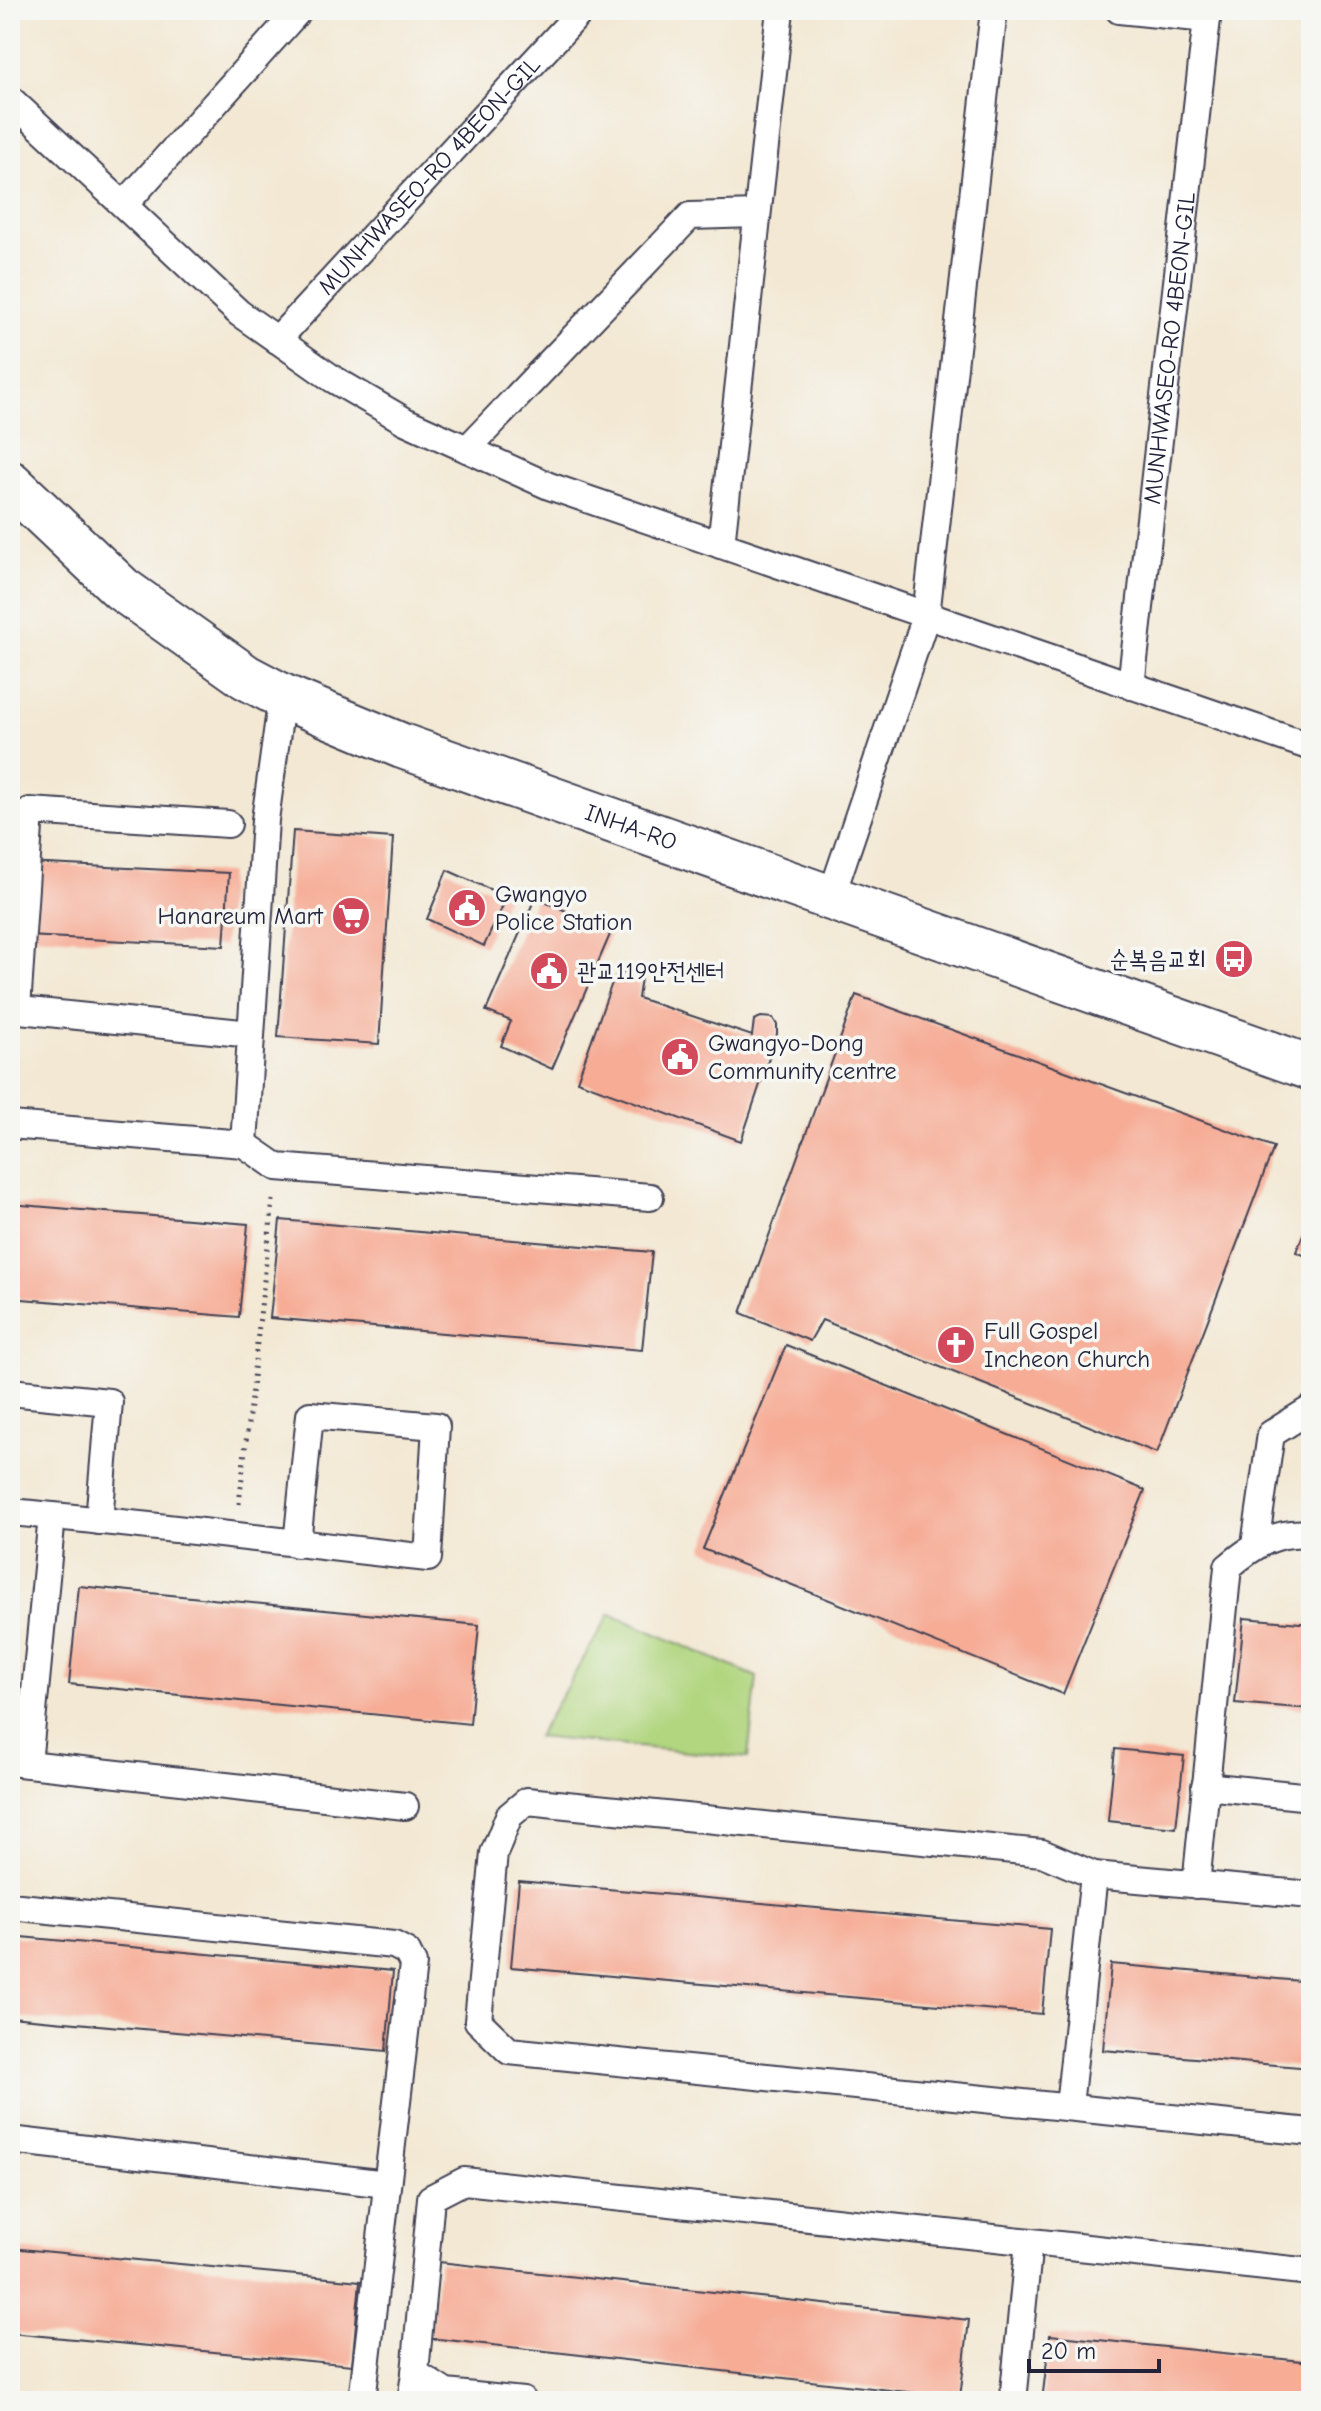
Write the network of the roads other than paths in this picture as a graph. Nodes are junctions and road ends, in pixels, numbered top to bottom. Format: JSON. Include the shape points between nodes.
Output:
{"nodes":[{"id":1,"x":299,"y":10,"type":"edge"},
{"id":2,"x":582,"y":10,"type":"edge"},
{"id":3,"x":780,"y":10,"type":"edge"},
{"id":4,"x":994,"y":10,"type":"edge"},
{"id":5,"x":1119,"y":10,"type":"edge"},
{"id":6,"x":1208,"y":14,"type":"edge"},
{"id":7,"x":10,"y":99,"type":"edge"},
{"id":8,"x":124,"y":205,"type":"junction"},
{"id":9,"x":757,"y":214,"type":"junction"},
{"id":10,"x":277,"y":340,"type":"junction"},
{"id":11,"x":467,"y":449,"type":"junction"},
{"id":12,"x":10,"y":483,"type":"edge"},
{"id":13,"x":721,"y":545,"type":"junction"},
{"id":14,"x":926,"y":616,"type":"junction"},
{"id":15,"x":1131,"y":686,"type":"junction"},
{"id":16,"x":282,"y":696,"type":"junction"},
{"id":17,"x":1311,"y":747,"type":"edge"},
{"id":18,"x":228,"y":824,"type":"dead end"},
{"id":19,"x":831,"y":897,"type":"junction"},
{"id":20,"x":14,"y":1009,"type":"edge"},
{"id":21,"x":251,"y":1034,"type":"junction"},
{"id":22,"x":1311,"y":1068,"type":"edge"},
{"id":23,"x":10,"y":1125,"type":"edge"},
{"id":24,"x":244,"y":1144,"type":"junction"},
{"id":25,"x":650,"y":1197,"type":"dead end"},
{"id":26,"x":10,"y":1392,"type":"edge"},
{"id":27,"x":1311,"y":1409,"type":"edge"},
{"id":28,"x":10,"y":1512,"type":"edge"},
{"id":29,"x":52,"y":1516,"type":"junction"},
{"id":30,"x":99,"y":1521,"type":"junction"},
{"id":31,"x":1311,"y":1534,"type":"edge"},
{"id":32,"x":297,"y":1544,"type":"junction"},
{"id":33,"x":1255,"y":1545,"type":"junction"},
{"id":34,"x":19,"y":1763,"type":"edge"},
{"id":35,"x":1205,"y":1786,"type":"junction"},
{"id":36,"x":1311,"y":1797,"type":"edge"},
{"id":37,"x":405,"y":1806,"type":"dead end"},
{"id":38,"x":1094,"y":1875,"type":"junction"},
{"id":39,"x":1196,"y":1885,"type":"junction"},
{"id":40,"x":1311,"y":1895,"type":"edge"},
{"id":41,"x":10,"y":1906,"type":"edge"},
{"id":42,"x":1069,"y":2106,"type":"junction"},
{"id":43,"x":1311,"y":2132,"type":"edge"},
{"id":44,"x":10,"y":2140,"type":"edge"},
{"id":45,"x":387,"y":2184,"type":"junction"},
{"id":46,"x":1029,"y":2242,"type":"junction"},
{"id":47,"x":1311,"y":2272,"type":"edge"},
{"id":48,"x":415,"y":2373,"type":"junction"},
{"id":49,"x":362,"y":2401,"type":"edge"},
{"id":50,"x":411,"y":2401,"type":"edge"},
{"id":51,"x":523,"y":2401,"type":"edge"},
{"id":52,"x":1013,"y":2401,"type":"edge"}],
"edges":[{"from":1,"to":8,"type":"lane"},
{"from":2,"to":10,"type":"lane","name":"MUNHWASEO-RO 4BEON-GIL"},
{"from":3,"to":9,"type":"lane"},
{"from":4,"to":14,"type":"lane"},
{"from":5,"to":6,"type":"lane"},
{"from":6,"to":15,"type":"lane","name":"MUNHWASEO-RO 4BEON-GIL"},
{"from":7,"to":8,"type":"lane"},
{"from":8,"to":10,"type":"lane","via":[[239,313]]},
{"from":9,"to":11,"type":"lane","via":[[690,216]]},
{"from":9,"to":13,"type":"lane"},
{"from":10,"to":11,"type":"lane","via":[[405,421]]},
{"from":11,"to":13,"type":"lane","via":[[549,486]]},
{"from":12,"to":16,"type":"main road","name":"INHA-RO","via":[[122,589],[246,677]]},
{"from":13,"to":14,"type":"lane"},
{"from":14,"to":15,"type":"lane"},
{"from":14,"to":19,"type":"lane"},
{"from":15,"to":17,"type":"lane"},
{"from":16,"to":19,"type":"main road","name":"INHA-RO","via":[[402,746]]},
{"from":16,"to":21,"type":"lane","via":[[265,820]]},
{"from":18,"to":20,"type":"lane","via":[[30,811]]},
{"from":19,"to":22,"type":"main road","name":"INHA-RO"},
{"from":20,"to":21,"type":"lane"},
{"from":21,"to":24,"type":"lane"},
{"from":23,"to":24,"type":"lane"},
{"from":24,"to":25,"type":"lane","via":[[277,1167]]},
{"from":26,"to":30,"type":"lane","via":[[109,1402]]},
{"from":27,"to":33,"type":"lane","via":[[1271,1434]]},
{"from":28,"to":29,"type":"lane"},
{"from":29,"to":30,"type":"lane"},
{"from":29,"to":34,"type":"lane"},
{"from":30,"to":32,"type":"lane"},
{"from":31,"to":33,"type":"lane","via":[[1294,1532]]},
{"from":32,"to":32,"type":"lane","via":[[428,1558],[436,1426],[310,1415]]},
{"from":33,"to":35,"type":"lane","via":[[1228,1567]]},
{"from":34,"to":37,"type":"lane"},
{"from":35,"to":36,"type":"lane"},
{"from":35,"to":39,"type":"lane"},
{"from":38,"to":39,"type":"lane"},
{"from":38,"to":42,"type":"lane"},
{"from":38,"to":42,"type":"lane","via":[[1042,1853],[527,1801],[509,1816],[494,1853],[478,2021],[509,2051]]},
{"from":39,"to":40,"type":"lane"},
{"from":41,"to":45,"type":"lane","via":[[265,1930],[394,1945],[407,1952],[413,1964]]},
{"from":42,"to":43,"type":"lane"},
{"from":44,"to":45,"type":"lane"},
{"from":45,"to":49,"type":"lane"},
{"from":46,"to":47,"type":"lane"},
{"from":46,"to":48,"type":"lane","via":[[464,2181],[431,2198]]},
{"from":46,"to":52,"type":"lane"},
{"from":48,"to":50,"type":"lane"},
{"from":48,"to":51,"type":"lane","via":[[446,2393]]}]}
